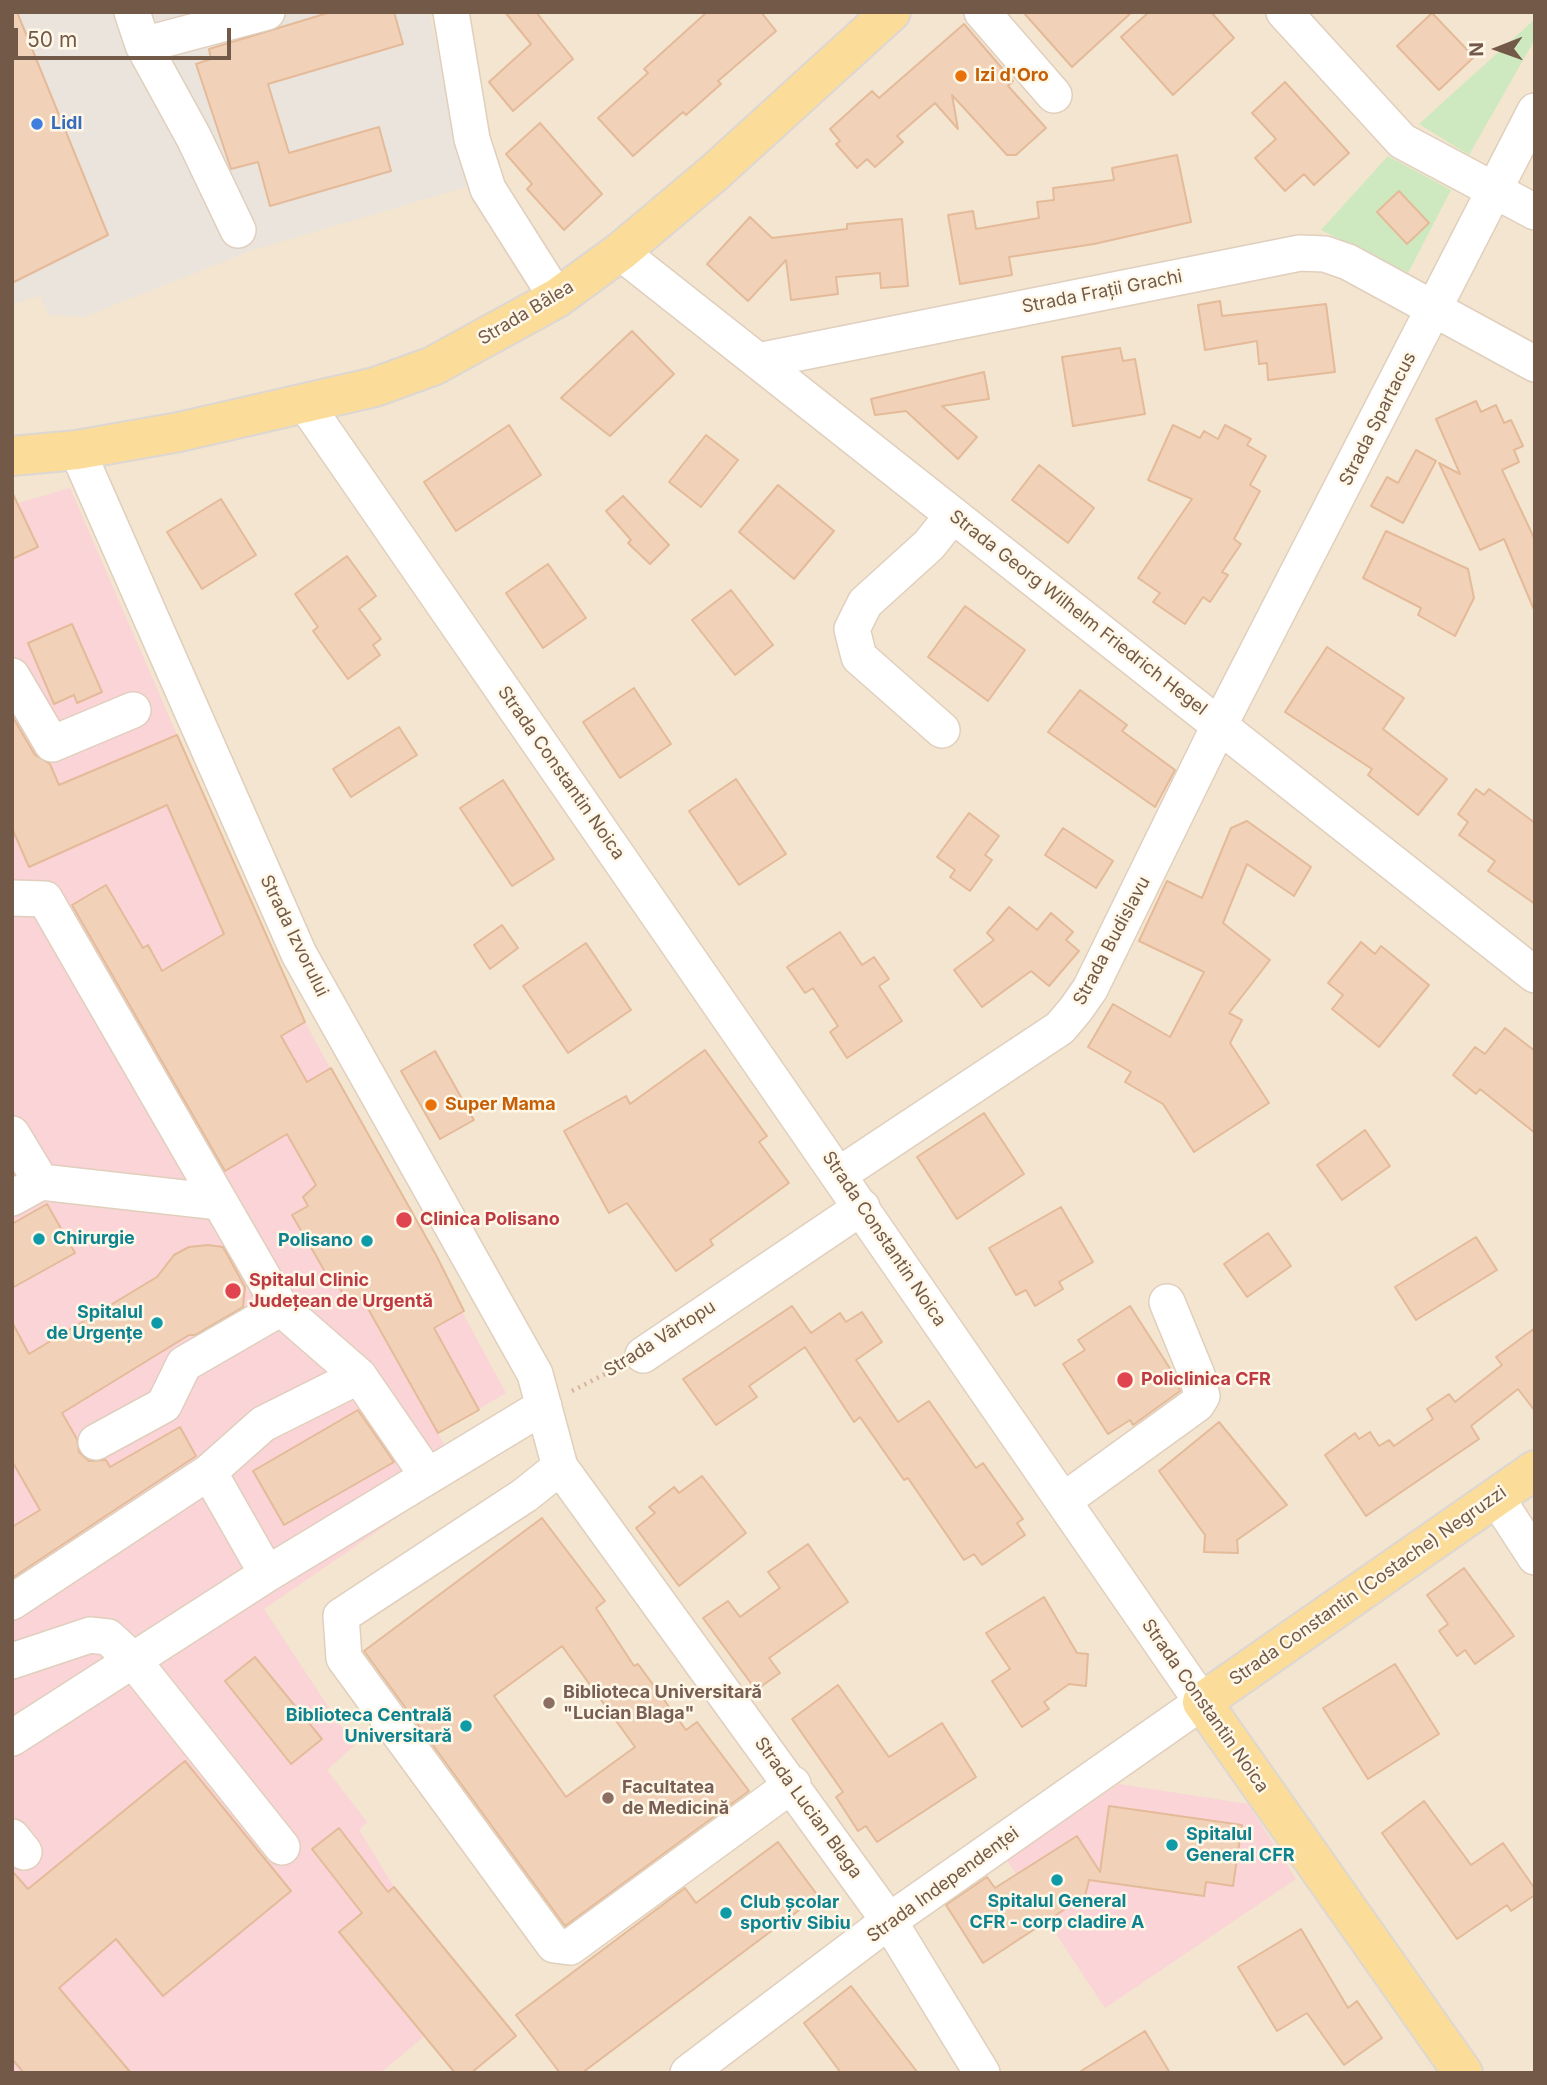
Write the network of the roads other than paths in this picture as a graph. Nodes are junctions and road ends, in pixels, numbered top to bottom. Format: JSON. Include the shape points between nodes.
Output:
{"nodes":[{"id":1,"x":132,"y":12,"type":"edge"},
{"id":2,"x":267,"y":12,"type":"edge"},
{"id":3,"x":451,"y":12,"type":"edge"},
{"id":4,"x":891,"y":12,"type":"edge"},
{"id":5,"x":982,"y":12,"type":"edge"},
{"id":6,"x":1284,"y":12,"type":"edge"},
{"id":7,"x":143,"y":45,"type":"junction"},
{"id":8,"x":1054,"y":95,"type":"dead end"},
{"id":9,"x":1535,"y":111,"type":"edge"},
{"id":10,"x":1494,"y":190,"type":"junction"},
{"id":11,"x":1535,"y":212,"type":"edge"},
{"id":12,"x":238,"y":230,"type":"dead end"},
{"id":13,"x":620,"y":252,"type":"junction"},
{"id":14,"x":557,"y":298,"type":"junction"},
{"id":15,"x":1435,"y":309,"type":"junction"},
{"id":16,"x":758,"y":361,"type":"junction"},
{"id":17,"x":1535,"y":363,"type":"edge"},
{"id":18,"x":306,"y":405,"type":"junction"},
{"id":19,"x":76,"y":450,"type":"junction"},
{"id":20,"x":12,"y":456,"type":"edge"},
{"id":21,"x":12,"y":472,"type":"edge"},
{"id":22,"x":953,"y":514,"type":"junction"},
{"id":23,"x":12,"y":676,"type":"edge"},
{"id":24,"x":133,"y":710,"type":"dead end"},
{"id":25,"x":1219,"y":726,"type":"junction"},
{"id":26,"x":942,"y":730,"type":"dead end"},
{"id":27,"x":12,"y":898,"type":"edge"},
{"id":28,"x":1535,"y":975,"type":"edge"},
{"id":29,"x":12,"y":1134,"type":"edge"},
{"id":30,"x":840,"y":1174,"type":"junction"},
{"id":31,"x":26,"y":1190,"type":"edge"},
{"id":32,"x":219,"y":1202,"type":"junction"},
{"id":33,"x":862,"y":1207,"type":"junction"},
{"id":34,"x":1167,"y":1303,"type":"dead end"},
{"id":35,"x":281,"y":1308,"type":"junction"},
{"id":36,"x":643,"y":1354,"type":"road end"},
{"id":37,"x":359,"y":1376,"type":"junction"},
{"id":38,"x":544,"y":1406,"type":"junction"},
{"id":39,"x":96,"y":1442,"type":"dead end"},
{"id":40,"x":439,"y":1467,"type":"junction"},
{"id":41,"x":560,"y":1467,"type":"junction"},
{"id":42,"x":1535,"y":1470,"type":"edge"},
{"id":43,"x":209,"y":1472,"type":"junction"},
{"id":44,"x":1496,"y":1497,"type":"junction"},
{"id":45,"x":1063,"y":1501,"type":"junction"},
{"id":46,"x":1535,"y":1557,"type":"edge"},
{"id":47,"x":267,"y":1574,"type":"junction"},
{"id":48,"x":12,"y":1602,"type":"edge"},
{"id":49,"x":132,"y":1659,"type":"junction"},
{"id":50,"x":12,"y":1661,"type":"edge"},
{"id":51,"x":1202,"y":1702,"type":"junction"},
{"id":52,"x":12,"y":1738,"type":"edge"},
{"id":53,"x":793,"y":1784,"type":"junction"},
{"id":54,"x":282,"y":1847,"type":"dead end"},
{"id":55,"x":889,"y":1920,"type":"junction"},
{"id":56,"x":688,"y":2073,"type":"edge"},
{"id":57,"x":982,"y":2073,"type":"edge"},
{"id":58,"x":1463,"y":2073,"type":"edge"}],
"edges":[{"from":1,"to":7,"type":"street"},
{"from":2,"to":7,"type":"street"},
{"from":3,"to":14,"type":"street","via":[[472,139],[488,189]]},
{"from":4,"to":13,"type":"main road","name":"Strada Bâlea"},
{"from":5,"to":8,"type":"street"},
{"from":6,"to":10,"type":"street","via":[[1402,141]]},
{"from":7,"to":12,"type":"street"},
{"from":9,"to":10,"type":"street","name":"Strada Spartacus"},
{"from":10,"to":11,"type":"street"},
{"from":10,"to":15,"type":"street","name":"Strada Spartacus"},
{"from":13,"to":14,"type":"main road","name":"Strada Bâlea"},
{"from":13,"to":16,"type":"street","name":"Strada Georg Wilhelm Friedrich Hegel"},
{"from":14,"to":18,"type":"main road","name":"Strada Bâlea","via":[[433,366]]},
{"from":15,"to":16,"type":"street","name":"Strada Frații Grachi","via":[[1349,262],[1325,254],[1300,253]]},
{"from":15,"to":17,"type":"street","name":"Strada Frații Grachi"},
{"from":15,"to":25,"type":"street","name":"Strada Spartacus"},
{"from":16,"to":22,"type":"street","name":"Strada Georg Wilhelm Friedrich Hegel"},
{"from":18,"to":19,"type":"main road","name":"Strada Bâlea"},
{"from":18,"to":30,"type":"street","name":"Strada Constantin Noica"},
{"from":19,"to":20,"type":"main road"},
{"from":19,"to":21,"type":"main road"},
{"from":19,"to":38,"type":"street","name":"Strada Izvorului","via":[[299,954],[535,1374]]},
{"from":22,"to":25,"type":"street","name":"Strada Georg Wilhelm Friedrich Hegel"},
{"from":22,"to":26,"type":"street","via":[[929,545],[865,603],[852,629],[859,657]]},
{"from":23,"to":24,"type":"street","via":[[52,744]]},
{"from":25,"to":28,"type":"street","name":"Strada Georg Wilhelm Friedrich Hegel"},
{"from":25,"to":30,"type":"street","name":"Strada Budislavu","via":[[1114,941],[1076,1009],[1060,1028]]},
{"from":27,"to":32,"type":"street","via":[[45,898]]},
{"from":29,"to":31,"type":"street"},
{"from":30,"to":33,"type":"street","name":"Strada Constantin Noica"},
{"from":31,"to":32,"type":"street"},
{"from":32,"to":35,"type":"street"},
{"from":33,"to":36,"type":"street","name":"Strada Vârtopu"},
{"from":33,"to":45,"type":"street","name":"Strada Constantin Noica"},
{"from":34,"to":45,"type":"street","via":[[1202,1396]]},
{"from":35,"to":37,"type":"street"},
{"from":35,"to":39,"type":"street","via":[[184,1364],[164,1405]]},
{"from":37,"to":40,"type":"street"},
{"from":37,"to":43,"type":"street","via":[[263,1424]]},
{"from":38,"to":40,"type":"street"},
{"from":38,"to":41,"type":"street","name":"Strada Lucian Blaga"},
{"from":40,"to":47,"type":"street"},
{"from":41,"to":53,"type":"street","name":"Strada Lucian Blaga"},
{"from":41,"to":53,"type":"street","via":[[341,1616],[344,1658],[416,1758],[554,1945],[570,1947]]},
{"from":42,"to":44,"type":"main road","name":"Strada Constantin (Costache) Negruzzi"},
{"from":43,"to":47,"type":"street"},
{"from":43,"to":48,"type":"street"},
{"from":44,"to":46,"type":"street"},
{"from":44,"to":51,"type":"main road","name":"Strada Constantin (Costache) Negruzzi"},
{"from":45,"to":51,"type":"street","name":"Strada Constantin Noica"},
{"from":47,"to":49,"type":"street"},
{"from":49,"to":50,"type":"street","via":[[108,1637],[90,1635]]},
{"from":49,"to":52,"type":"street"},
{"from":49,"to":54,"type":"street"},
{"from":51,"to":55,"type":"street","name":"Strada Independenței"},
{"from":51,"to":58,"type":"main road","name":"Strada Constantin Noica"},
{"from":53,"to":55,"type":"street","name":"Strada Lucian Blaga"},
{"from":55,"to":56,"type":"street","name":"Strada Independenței"},
{"from":55,"to":57,"type":"street","name":"Strada Lucian Blaga"}]}
